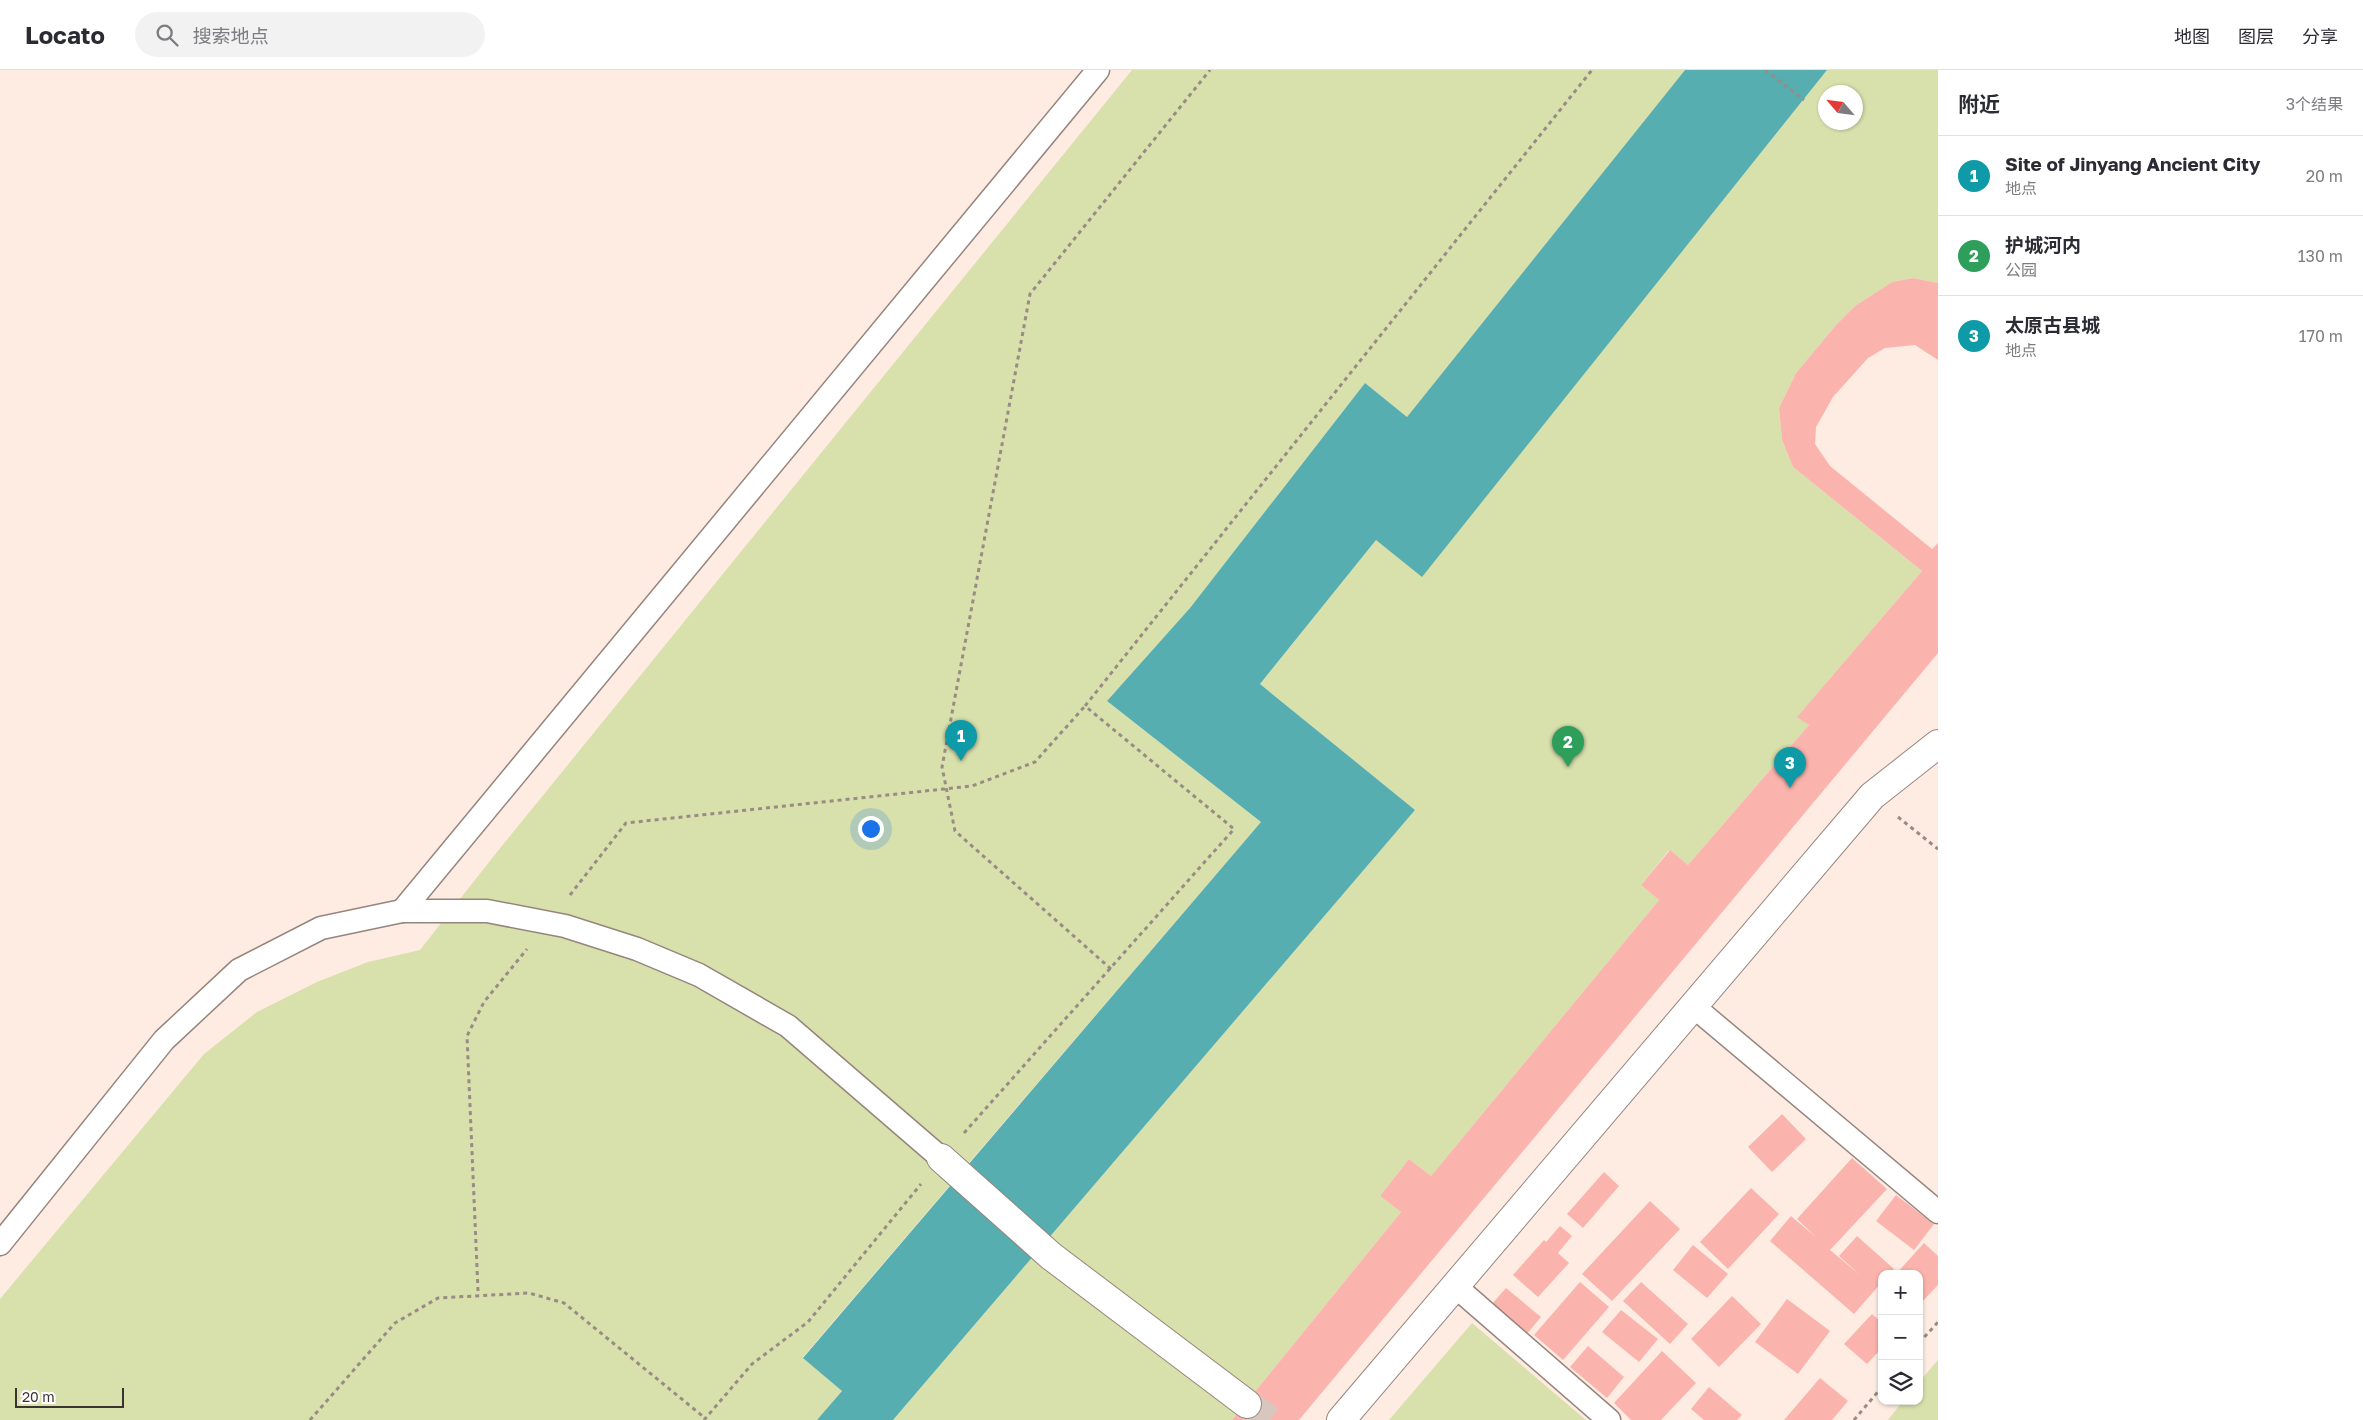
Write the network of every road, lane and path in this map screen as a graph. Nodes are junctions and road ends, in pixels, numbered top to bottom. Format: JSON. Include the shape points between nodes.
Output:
{"nodes":[{"id":1,"x":1098,"y":70,"type":"edge"},
{"id":2,"x":1210,"y":70,"type":"edge"},
{"id":3,"x":1592,"y":70,"type":"edge"},
{"id":4,"x":1765,"y":70,"type":"edge"},
{"id":5,"x":1804,"y":100,"type":"dead end"},
{"id":6,"x":1085,"y":706,"type":"junction"},
{"id":7,"x":1938,"y":744,"type":"edge"},
{"id":8,"x":946,"y":788,"type":"junction"},
{"id":9,"x":1872,"y":796,"type":"junction"},
{"id":10,"x":1938,"y":848,"type":"edge"},
{"id":11,"x":402,"y":911,"type":"junction"},
{"id":12,"x":548,"y":923,"type":"junction"},
{"id":13,"x":1111,"y":969,"type":"junction"},
{"id":14,"x":1693,"y":1006,"type":"junction"},
{"id":15,"x":942,"y":1158,"type":"junction"},
{"id":16,"x":1938,"y":1212,"type":"edge"},
{"id":17,"x":0,"y":1244,"type":"edge"},
{"id":18,"x":1455,"y":1286,"type":"junction"},
{"id":19,"x":478,"y":1291,"type":"dead end"},
{"id":20,"x":1938,"y":1322,"type":"edge"},
{"id":21,"x":1923,"y":1339,"type":"edge"},
{"id":22,"x":1878,"y":1392,"type":"edge"},
{"id":23,"x":1247,"y":1404,"type":"tunnel mouth"},
{"id":24,"x":705,"y":1419,"type":"edge"},
{"id":25,"x":310,"y":1420,"type":"edge"},
{"id":26,"x":1341,"y":1420,"type":"edge"},
{"id":27,"x":1608,"y":1420,"type":"edge"},
{"id":28,"x":1854,"y":1420,"type":"edge"}],
"edges":[{"from":1,"to":11,"type":"lane"},
{"from":2,"to":8,"type":"path","via":[[1030,294],[942,767]]},
{"from":3,"to":6,"type":"path"},
{"from":4,"to":5,"type":"path"},
{"from":6,"to":8,"type":"path","via":[[1035,762],[972,786]]},
{"from":6,"to":13,"type":"path","via":[[1234,830]]},
{"from":7,"to":9,"type":"street"},
{"from":8,"to":12,"type":"path","via":[[626,823]]},
{"from":8,"to":13,"type":"path","via":[[955,831]]},
{"from":9,"to":10,"type":"path"},
{"from":9,"to":14,"type":"street"},
{"from":11,"to":12,"type":"lane","via":[[487,911]]},
{"from":11,"to":17,"type":"lane","via":[[321,928],[239,970],[164,1040]]},
{"from":12,"to":15,"type":"lane","via":[[638,949],[699,975],[746,1000],[788,1026]]},
{"from":12,"to":19,"type":"path","via":[[484,1002],[467,1036]]},
{"from":13,"to":15,"type":"path"},
{"from":14,"to":16,"type":"lane"},
{"from":14,"to":18,"type":"street"},
{"from":15,"to":23,"type":"street","via":[[1051,1256]]},
{"from":15,"to":24,"type":"path","via":[[808,1322],[752,1364]]},
{"from":18,"to":26,"type":"street"},
{"from":18,"to":27,"type":"lane"},
{"from":20,"to":21,"type":"path"},
{"from":22,"to":28,"type":"path"},
{"from":24,"to":25,"type":"path","via":[[564,1304],[529,1293],[438,1298],[395,1323]]}]}
